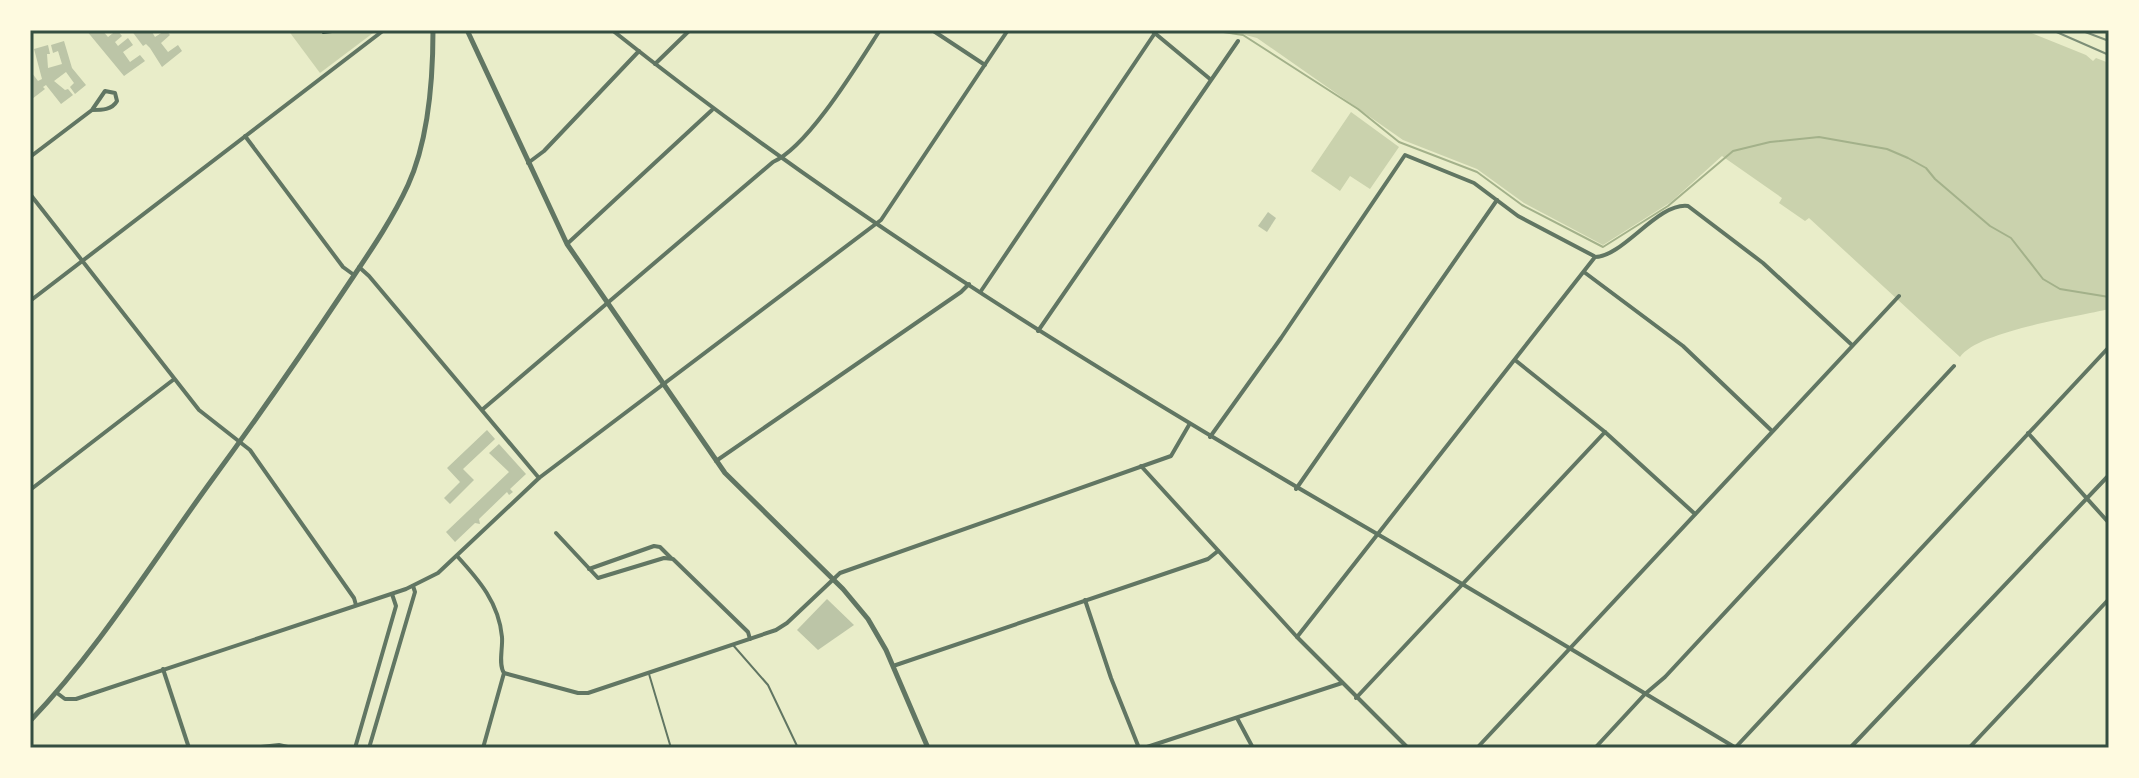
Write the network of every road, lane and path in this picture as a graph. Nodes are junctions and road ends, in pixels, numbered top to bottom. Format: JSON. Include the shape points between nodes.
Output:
{"nodes":[{"id":1,"x":384,"y":30,"type":"edge"},
{"id":2,"x":433,"y":30,"type":"edge"},
{"id":3,"x":467,"y":30,"type":"edge"},
{"id":4,"x":612,"y":30,"type":"edge"},
{"id":5,"x":690,"y":30,"type":"edge"},
{"id":6,"x":880,"y":30,"type":"edge"},
{"id":7,"x":932,"y":30,"type":"edge"},
{"id":8,"x":1008,"y":30,"type":"edge"},
{"id":9,"x":1153,"y":31,"type":"edge"},
{"id":10,"x":332,"y":32,"type":"edge"},
{"id":11,"x":323,"y":33,"type":"dead end"},
{"id":12,"x":1238,"y":41,"type":"dead end"},
{"id":13,"x":639,"y":51,"type":"junction"},
{"id":14,"x":655,"y":64,"type":"junction"},
{"id":15,"x":985,"y":65,"type":"junction"},
{"id":16,"x":1210,"y":79,"type":"junction"},
{"id":17,"x":712,"y":109,"type":"junction"},
{"id":18,"x":92,"y":110,"type":"junction"},
{"id":19,"x":245,"y":136,"type":"junction"},
{"id":20,"x":30,"y":157,"type":"edge"},
{"id":21,"x":781,"y":159,"type":"junction"},
{"id":22,"x":528,"y":163,"type":"junction"},
{"id":23,"x":30,"y":194,"type":"edge"},
{"id":24,"x":1497,"y":200,"type":"junction"},
{"id":25,"x":876,"y":224,"type":"junction"},
{"id":26,"x":567,"y":244,"type":"junction"},
{"id":27,"x":1595,"y":257,"type":"junction"},
{"id":28,"x":82,"y":261,"type":"junction"},
{"id":29,"x":359,"y":267,"type":"junction"},
{"id":30,"x":1584,"y":272,"type":"junction"},
{"id":31,"x":354,"y":275,"type":"junction"},
{"id":32,"x":969,"y":284,"type":"junction"},
{"id":33,"x":981,"y":291,"type":"junction"},
{"id":34,"x":1899,"y":296,"type":"dead end"},
{"id":35,"x":30,"y":301,"type":"edge"},
{"id":36,"x":608,"y":304,"type":"junction"},
{"id":37,"x":1038,"y":331,"type":"junction"},
{"id":38,"x":1852,"y":345,"type":"junction"},
{"id":39,"x":2109,"y":347,"type":"edge"},
{"id":40,"x":1515,"y":360,"type":"junction"},
{"id":41,"x":1954,"y":366,"type":"dead end"},
{"id":42,"x":173,"y":380,"type":"junction"},
{"id":43,"x":663,"y":385,"type":"junction"},
{"id":44,"x":483,"y":409,"type":"junction"},
{"id":45,"x":1189,"y":425,"type":"junction"},
{"id":46,"x":1772,"y":431,"type":"junction"},
{"id":47,"x":1605,"y":432,"type":"junction"},
{"id":48,"x":2028,"y":433,"type":"junction"},
{"id":49,"x":1210,"y":437,"type":"junction"},
{"id":50,"x":240,"y":441,"type":"junction"},
{"id":51,"x":716,"y":461,"type":"junction"},
{"id":52,"x":1141,"y":466,"type":"junction"},
{"id":53,"x":2109,"y":475,"type":"edge"},
{"id":54,"x":539,"y":478,"type":"junction"},
{"id":55,"x":1296,"y":489,"type":"junction"},
{"id":56,"x":30,"y":490,"type":"edge"},
{"id":57,"x":2086,"y":498,"type":"junction"},
{"id":58,"x":1695,"y":514,"type":"junction"},
{"id":59,"x":2109,"y":523,"type":"edge"},
{"id":60,"x":556,"y":533,"type":"dead end"},
{"id":61,"x":1377,"y":534,"type":"junction"},
{"id":62,"x":1218,"y":551,"type":"junction"},
{"id":63,"x":457,"y":556,"type":"junction"},
{"id":64,"x":673,"y":559,"type":"junction"},
{"id":65,"x":589,"y":569,"type":"junction"},
{"id":66,"x":832,"y":579,"type":"junction"},
{"id":67,"x":1462,"y":584,"type":"junction"},
{"id":68,"x":413,"y":586,"type":"junction"},
{"id":69,"x":392,"y":594,"type":"junction"},
{"id":70,"x":2109,"y":599,"type":"edge"},
{"id":71,"x":1085,"y":600,"type":"junction"},
{"id":72,"x":356,"y":605,"type":"junction"},
{"id":73,"x":1297,"y":637,"type":"junction"},
{"id":74,"x":750,"y":639,"type":"junction"},
{"id":75,"x":733,"y":645,"type":"junction"},
{"id":76,"x":1569,"y":649,"type":"junction"},
{"id":77,"x":893,"y":666,"type":"junction"},
{"id":78,"x":163,"y":669,"type":"junction"},
{"id":79,"x":504,"y":673,"type":"junction"},
{"id":80,"x":649,"y":673,"type":"junction"},
{"id":81,"x":1342,"y":683,"type":"junction"},
{"id":82,"x":57,"y":693,"type":"junction"},
{"id":83,"x":1645,"y":694,"type":"junction"},
{"id":84,"x":1356,"y":698,"type":"junction"},
{"id":85,"x":1237,"y":718,"type":"junction"},
{"id":86,"x":30,"y":721,"type":"edge"},
{"id":87,"x":189,"y":748,"type":"edge"},
{"id":88,"x":251,"y":748,"type":"edge"},
{"id":89,"x":292,"y":748,"type":"edge"},
{"id":90,"x":355,"y":748,"type":"edge"},
{"id":91,"x":369,"y":748,"type":"edge"},
{"id":92,"x":483,"y":748,"type":"edge"},
{"id":93,"x":671,"y":748,"type":"edge"},
{"id":94,"x":798,"y":748,"type":"edge"},
{"id":95,"x":928,"y":748,"type":"edge"},
{"id":96,"x":1141,"y":748,"type":"edge"},
{"id":97,"x":1253,"y":748,"type":"edge"},
{"id":98,"x":1408,"y":748,"type":"edge"},
{"id":99,"x":1477,"y":748,"type":"edge"},
{"id":100,"x":1595,"y":748,"type":"edge"},
{"id":101,"x":1736,"y":748,"type":"edge"},
{"id":102,"x":1850,"y":748,"type":"edge"},
{"id":103,"x":1969,"y":748,"type":"edge"}],
"edges":[{"from":1,"to":19,"type":"street"},
{"from":2,"to":29,"type":"street","via":[[431,84],[414,168]]},
{"from":3,"to":22,"type":"street"},
{"from":4,"to":13,"type":"street"},
{"from":5,"to":14,"type":"street"},
{"from":6,"to":21,"type":"street","via":[[837,95]]},
{"from":7,"to":15,"type":"street"},
{"from":8,"to":15,"type":"street"},
{"from":9,"to":16,"type":"street"},
{"from":9,"to":33,"type":"street"},
{"from":10,"to":11,"type":"path"},
{"from":12,"to":16,"type":"street"},
{"from":13,"to":14,"type":"street"},
{"from":13,"to":22,"type":"street"},
{"from":14,"to":17,"type":"street"},
{"from":15,"to":25,"type":"street"},
{"from":16,"to":37,"type":"street"},
{"from":17,"to":21,"type":"street"},
{"from":17,"to":26,"type":"street"},
{"from":18,"to":18,"type":"street","via":[[114,106],[115,93],[102,93]]},
{"from":18,"to":20,"type":"street"},
{"from":19,"to":28,"type":"street"},
{"from":19,"to":31,"type":"street"},
{"from":21,"to":25,"type":"street"},
{"from":21,"to":36,"type":"street"},
{"from":22,"to":26,"type":"street"},
{"from":23,"to":28,"type":"street"},
{"from":24,"to":27,"type":"street"},
{"from":24,"to":49,"type":"street","via":[[1474,183],[1405,155]]},
{"from":24,"to":55,"type":"street"},
{"from":25,"to":32,"type":"street"},
{"from":25,"to":43,"type":"street"},
{"from":26,"to":36,"type":"street"},
{"from":27,"to":30,"type":"street"},
{"from":27,"to":38,"type":"street","via":[[1608,255],[1643,227],[1688,206],[1763,263]]},
{"from":28,"to":35,"type":"street"},
{"from":28,"to":42,"type":"street"},
{"from":29,"to":31,"type":"street"},
{"from":29,"to":44,"type":"street"},
{"from":30,"to":40,"type":"street"},
{"from":30,"to":46,"type":"street","via":[[1683,346]]},
{"from":31,"to":50,"type":"street"},
{"from":32,"to":33,"type":"street"},
{"from":32,"to":51,"type":"street"},
{"from":33,"to":37,"type":"street"},
{"from":34,"to":38,"type":"street"},
{"from":36,"to":43,"type":"street"},
{"from":36,"to":44,"type":"street"},
{"from":37,"to":45,"type":"street"},
{"from":38,"to":46,"type":"street"},
{"from":39,"to":48,"type":"street"},
{"from":40,"to":47,"type":"street"},
{"from":40,"to":61,"type":"street"},
{"from":41,"to":83,"type":"street"},
{"from":42,"to":50,"type":"street","via":[[199,410]]},
{"from":42,"to":56,"type":"street"},
{"from":43,"to":51,"type":"street"},
{"from":43,"to":54,"type":"street"},
{"from":44,"to":54,"type":"street"},
{"from":45,"to":49,"type":"street"},
{"from":45,"to":52,"type":"street","via":[[1171,456]]},
{"from":46,"to":58,"type":"street"},
{"from":47,"to":58,"type":"street"},
{"from":47,"to":67,"type":"street"},
{"from":48,"to":57,"type":"street"},
{"from":48,"to":101,"type":"street"},
{"from":49,"to":55,"type":"street"},
{"from":50,"to":72,"type":"street"},
{"from":50,"to":82,"type":"street"},
{"from":51,"to":66,"type":"street"},
{"from":52,"to":62,"type":"street"},
{"from":52,"to":66,"type":"street"},
{"from":53,"to":57,"type":"street"},
{"from":54,"to":63,"type":"street"},
{"from":55,"to":61,"type":"street"},
{"from":57,"to":59,"type":"street"},
{"from":57,"to":102,"type":"street"},
{"from":58,"to":76,"type":"street"},
{"from":60,"to":65,"type":"street"},
{"from":61,"to":67,"type":"street"},
{"from":61,"to":73,"type":"street"},
{"from":62,"to":71,"type":"street","via":[[1208,559]]},
{"from":62,"to":73,"type":"street"},
{"from":63,"to":68,"type":"street","via":[[431,579]]},
{"from":63,"to":79,"type":"street","via":[[495,608]]},
{"from":64,"to":65,"type":"street","via":[[604,578]]},
{"from":64,"to":65,"type":"street","via":[[654,546]]},
{"from":64,"to":74,"type":"street"},
{"from":66,"to":74,"type":"street","via":[[787,623]]},
{"from":66,"to":77,"type":"street","via":[[868,619]]},
{"from":67,"to":76,"type":"street"},
{"from":67,"to":84,"type":"street"},
{"from":68,"to":69,"type":"street"},
{"from":68,"to":91,"type":"street"},
{"from":69,"to":72,"type":"street"},
{"from":69,"to":90,"type":"street","via":[[396,606]]},
{"from":70,"to":103,"type":"street"},
{"from":71,"to":77,"type":"street"},
{"from":71,"to":96,"type":"street"},
{"from":72,"to":78,"type":"street"},
{"from":73,"to":81,"type":"street"},
{"from":74,"to":75,"type":"street"},
{"from":75,"to":80,"type":"street"},
{"from":75,"to":94,"type":"lane","via":[[768,685]]},
{"from":76,"to":83,"type":"street"},
{"from":76,"to":99,"type":"street"},
{"from":77,"to":95,"type":"street"},
{"from":78,"to":82,"type":"street","via":[[76,699]]},
{"from":78,"to":87,"type":"street"},
{"from":79,"to":80,"type":"street","via":[[578,693]]},
{"from":79,"to":92,"type":"street"},
{"from":80,"to":93,"type":"lane"},
{"from":81,"to":84,"type":"street"},
{"from":81,"to":85,"type":"street"},
{"from":82,"to":86,"type":"street"},
{"from":83,"to":100,"type":"street"},
{"from":83,"to":101,"type":"street"},
{"from":84,"to":98,"type":"street"},
{"from":85,"to":96,"type":"street"},
{"from":85,"to":97,"type":"street"},
{"from":88,"to":89,"type":"street"}]}
